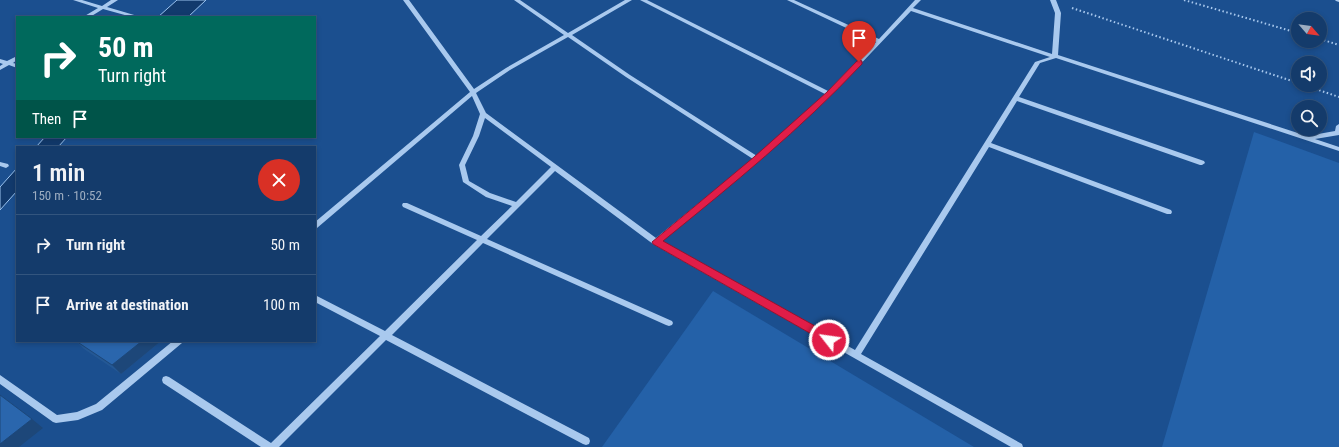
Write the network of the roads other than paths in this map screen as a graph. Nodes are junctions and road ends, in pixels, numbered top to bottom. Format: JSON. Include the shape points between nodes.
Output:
{"nodes":[{"id":1,"x":76,"y":0,"type":"edge"},
{"id":2,"x":115,"y":0,"type":"edge"},
{"id":3,"x":406,"y":0,"type":"edge"},
{"id":4,"x":517,"y":0,"type":"edge"},
{"id":5,"x":629,"y":0,"type":"edge"},
{"id":6,"x":643,"y":0,"type":"edge"},
{"id":7,"x":790,"y":0,"type":"edge"},
{"id":8,"x":918,"y":0,"type":"edge"},
{"id":9,"x":1053,"y":1,"type":"edge"},
{"id":10,"x":103,"y":7,"type":"junction"},
{"id":11,"x":910,"y":9,"type":"junction"},
{"id":12,"x":88,"y":16,"type":"edge"},
{"id":13,"x":134,"y":16,"type":"edge"},
{"id":14,"x":568,"y":35,"type":"junction"},
{"id":15,"x":879,"y":41,"type":"junction"},
{"id":16,"x":1055,"y":57,"type":"junction"},
{"id":17,"x":16,"y":59,"type":"edge"},
{"id":18,"x":0,"y":60,"type":"edge"},
{"id":19,"x":8,"y":63,"type":"junction"},
{"id":20,"x":16,"y":66,"type":"edge"},
{"id":21,"x":0,"y":68,"type":"edge"},
{"id":22,"x":472,"y":92,"type":"junction"},
{"id":23,"x":829,"y":94,"type":"junction"},
{"id":24,"x":1015,"y":98,"type":"junction"},
{"id":25,"x":483,"y":114,"type":"junction"},
{"id":26,"x":1339,"y":126,"type":"edge"},
{"id":27,"x":1309,"y":138,"type":"junction"},
{"id":28,"x":987,"y":144,"type":"junction"},
{"id":29,"x":1339,"y":149,"type":"edge"},
{"id":30,"x":757,"y":159,"type":"junction"},
{"id":31,"x":1202,"y":164,"type":"dead end"},
{"id":32,"x":555,"y":167,"type":"junction"},
{"id":33,"x":517,"y":205,"type":"junction"},
{"id":34,"x":405,"y":206,"type":"dead end"},
{"id":35,"x":1168,"y":212,"type":"dead end"},
{"id":36,"x":316,"y":225,"type":"edge"},
{"id":37,"x":482,"y":240,"type":"junction"},
{"id":38,"x":656,"y":242,"type":"junction"},
{"id":39,"x":316,"y":299,"type":"edge"},
{"id":40,"x":669,"y":323,"type":"dead end"},
{"id":41,"x":386,"y":335,"type":"junction"},
{"id":42,"x":178,"y":342,"type":"edge"},
{"id":43,"x":856,"y":354,"type":"junction"},
{"id":44,"x":0,"y":379,"type":"edge"},
{"id":45,"x":166,"y":380,"type":"dead end"},
{"id":46,"x":586,"y":441,"type":"dead end"},
{"id":47,"x":269,"y":447,"type":"edge"},
{"id":48,"x":273,"y":447,"type":"edge"},
{"id":49,"x":1019,"y":447,"type":"edge"}],
"edges":[{"from":1,"to":10,"type":"street"},
{"from":2,"to":10,"type":"street"},
{"from":3,"to":22,"type":"street"},
{"from":4,"to":14,"type":"street"},
{"from":5,"to":14,"type":"street"},
{"from":6,"to":23,"type":"street"},
{"from":7,"to":15,"type":"street"},
{"from":8,"to":11,"type":"street"},
{"from":9,"to":16,"type":"street","via":[[1058,13]]},
{"from":10,"to":12,"type":"street"},
{"from":10,"to":13,"type":"street"},
{"from":11,"to":15,"type":"street"},
{"from":11,"to":16,"type":"street"},
{"from":14,"to":22,"type":"street"},
{"from":14,"to":30,"type":"street"},
{"from":15,"to":23,"type":"street"},
{"from":16,"to":24,"type":"street","via":[[1038,62]]},
{"from":16,"to":27,"type":"street"},
{"from":17,"to":19,"type":"street"},
{"from":18,"to":19,"type":"street"},
{"from":19,"to":20,"type":"street"},
{"from":19,"to":21,"type":"street"},
{"from":22,"to":25,"type":"street"},
{"from":22,"to":36,"type":"street"},
{"from":23,"to":30,"type":"street"},
{"from":24,"to":28,"type":"street"},
{"from":24,"to":31,"type":"street"},
{"from":25,"to":32,"type":"street"},
{"from":25,"to":33,"type":"street","via":[[476,136],[462,164],[466,182],[488,195]]},
{"from":26,"to":27,"type":"street","via":[[1338,133]]},
{"from":27,"to":29,"type":"street"},
{"from":28,"to":35,"type":"street"},
{"from":28,"to":43,"type":"street"},
{"from":30,"to":38,"type":"street"},
{"from":32,"to":33,"type":"street"},
{"from":32,"to":38,"type":"street"},
{"from":33,"to":37,"type":"street"},
{"from":34,"to":37,"type":"street"},
{"from":37,"to":40,"type":"street"},
{"from":37,"to":41,"type":"street"},
{"from":38,"to":43,"type":"street"},
{"from":39,"to":41,"type":"street"},
{"from":41,"to":46,"type":"street"},
{"from":41,"to":48,"type":"street"},
{"from":42,"to":44,"type":"street","via":[[99,407],[78,416],[56,419]]},
{"from":43,"to":49,"type":"street"},
{"from":45,"to":47,"type":"street"}]}
